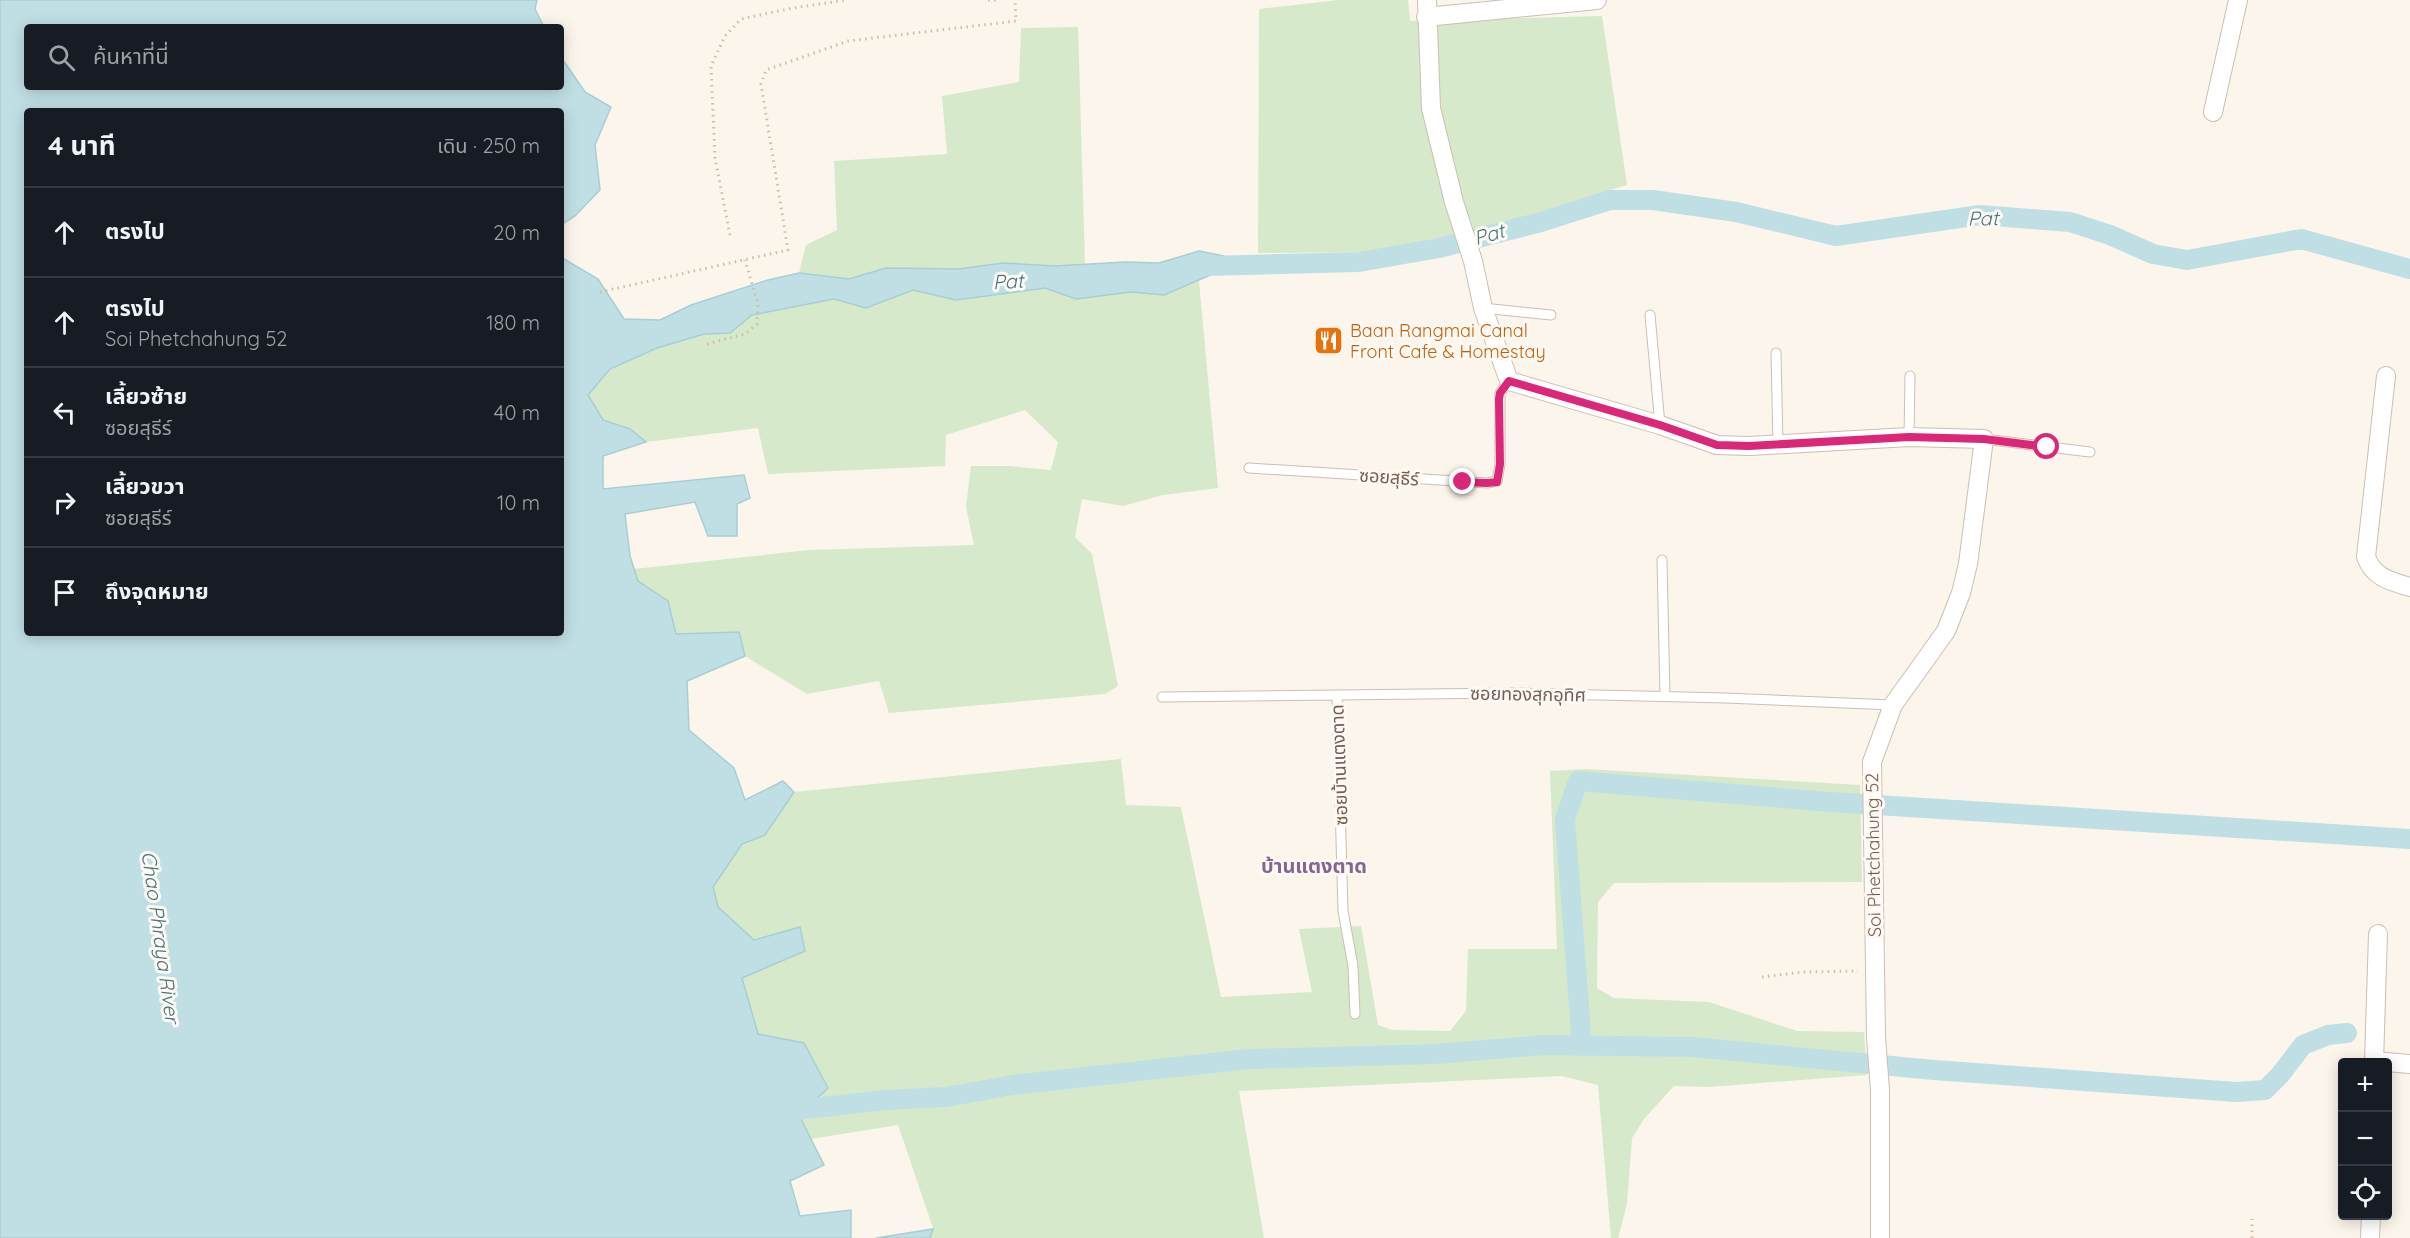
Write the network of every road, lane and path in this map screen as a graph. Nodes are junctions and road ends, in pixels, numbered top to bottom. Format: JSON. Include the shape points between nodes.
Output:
{"nodes":[{"id":1,"x":847,"y":0,"type":"edge"},
{"id":2,"x":988,"y":0,"type":"edge"},
{"id":3,"x":996,"y":0,"type":"edge"},
{"id":4,"x":1015,"y":0,"type":"edge"},
{"id":5,"x":1597,"y":0,"type":"edge"},
{"id":6,"x":2238,"y":0,"type":"edge"},
{"id":7,"x":1426,"y":8,"type":"edge"},
{"id":8,"x":2213,"y":112,"type":"dead end"},
{"id":9,"x":730,"y":235,"type":"dead end"},
{"id":10,"x":745,"y":260,"type":"junction"},
{"id":11,"x":600,"y":292,"type":"dead end"},
{"id":12,"x":1484,"y":308,"type":"junction"},
{"id":13,"x":1551,"y":315,"type":"dead end"},
{"id":14,"x":1650,"y":315,"type":"dead end"},
{"id":15,"x":707,"y":344,"type":"dead end"},
{"id":16,"x":1776,"y":352,"type":"dead end"},
{"id":17,"x":1910,"y":376,"type":"dead end"},
{"id":18,"x":2386,"y":376,"type":"dead end"},
{"id":19,"x":1509,"y":381,"type":"junction"},
{"id":20,"x":1660,"y":425,"type":"junction"},
{"id":21,"x":1909,"y":437,"type":"junction"},
{"id":22,"x":1984,"y":439,"type":"junction"},
{"id":23,"x":1778,"y":445,"type":"junction"},
{"id":24,"x":2090,"y":452,"type":"dead end"},
{"id":25,"x":1249,"y":468,"type":"dead end"},
{"id":26,"x":1662,"y":560,"type":"dead end"},
{"id":27,"x":2410,"y":586,"type":"edge"},
{"id":28,"x":1337,"y":695,"type":"junction"},
{"id":29,"x":1665,"y":696,"type":"junction"},
{"id":30,"x":1162,"y":697,"type":"dead end"},
{"id":31,"x":1893,"y":705,"type":"junction"},
{"id":32,"x":2378,"y":934,"type":"dead end"},
{"id":33,"x":1874,"y":971,"type":"junction"},
{"id":34,"x":1762,"y":977,"type":"dead end"},
{"id":35,"x":1355,"y":1014,"type":"dead end"},
{"id":36,"x":2374,"y":1058,"type":"edge"},
{"id":37,"x":2392,"y":1062,"type":"edge"},
{"id":38,"x":2410,"y":1064,"type":"edge"},
{"id":39,"x":2252,"y":1219,"type":"dead end"},
{"id":40,"x":2371,"y":1220,"type":"edge"},
{"id":41,"x":1881,"y":1238,"type":"edge"},
{"id":42,"x":2252,"y":1238,"type":"edge"},
{"id":43,"x":2370,"y":1238,"type":"edge"}],
"edges":[{"from":1,"to":9,"type":"path","via":[[741,19],[725,36],[711,66],[715,158]]},
{"from":2,"to":3,"type":"path"},
{"from":4,"to":10,"type":"path","via":[[1016,21],[848,41],[766,70],[761,84],[788,250]]},
{"from":5,"to":7,"type":"street"},
{"from":6,"to":8,"type":"street"},
{"from":7,"to":12,"type":"street","via":[[1431,108]]},
{"from":10,"to":11,"type":"path"},
{"from":10,"to":15,"type":"path","via":[[758,304],[757,324],[745,334]]},
{"from":12,"to":13,"type":"lane"},
{"from":12,"to":19,"type":"street"},
{"from":14,"to":20,"type":"lane"},
{"from":16,"to":23,"type":"lane"},
{"from":17,"to":21,"type":"lane"},
{"from":18,"to":27,"type":"street","via":[[2366,557],[2371,569],[2382,579]]},
{"from":19,"to":20,"type":"street"},
{"from":19,"to":25,"type":"lane","name":"ซอยสุธีร์","via":[[1499,399],[1497,482]]},
{"from":20,"to":23,"type":"street","via":[[1717,445]]},
{"from":21,"to":22,"type":"street"},
{"from":21,"to":23,"type":"street"},
{"from":22,"to":24,"type":"lane"},
{"from":22,"to":31,"type":"street","name":"Soi Phetchahung 52","via":[[1961,592],[1946,632]]},
{"from":26,"to":29,"type":"lane"},
{"from":28,"to":29,"type":"lane","name":"ซอยทองสุกอุทิศ"},
{"from":28,"to":30,"type":"lane","name":"ซอยทองสุกอุทิศ"},
{"from":28,"to":35,"type":"lane","name":"ซอยบ้านแตงตาด","via":[[1343,911],[1353,966]]},
{"from":29,"to":31,"type":"lane","name":"ซอยทองสุกอุทิศ"},
{"from":31,"to":33,"type":"street","name":"Soi Phetchahung 52","via":[[1872,764]]},
{"from":32,"to":36,"type":"street"},
{"from":33,"to":34,"type":"path"},
{"from":33,"to":41,"type":"street","name":"Soi Phetchahung 52"},
{"from":37,"to":38,"type":"street"},
{"from":39,"to":42,"type":"path"},
{"from":40,"to":43,"type":"street"}]}
